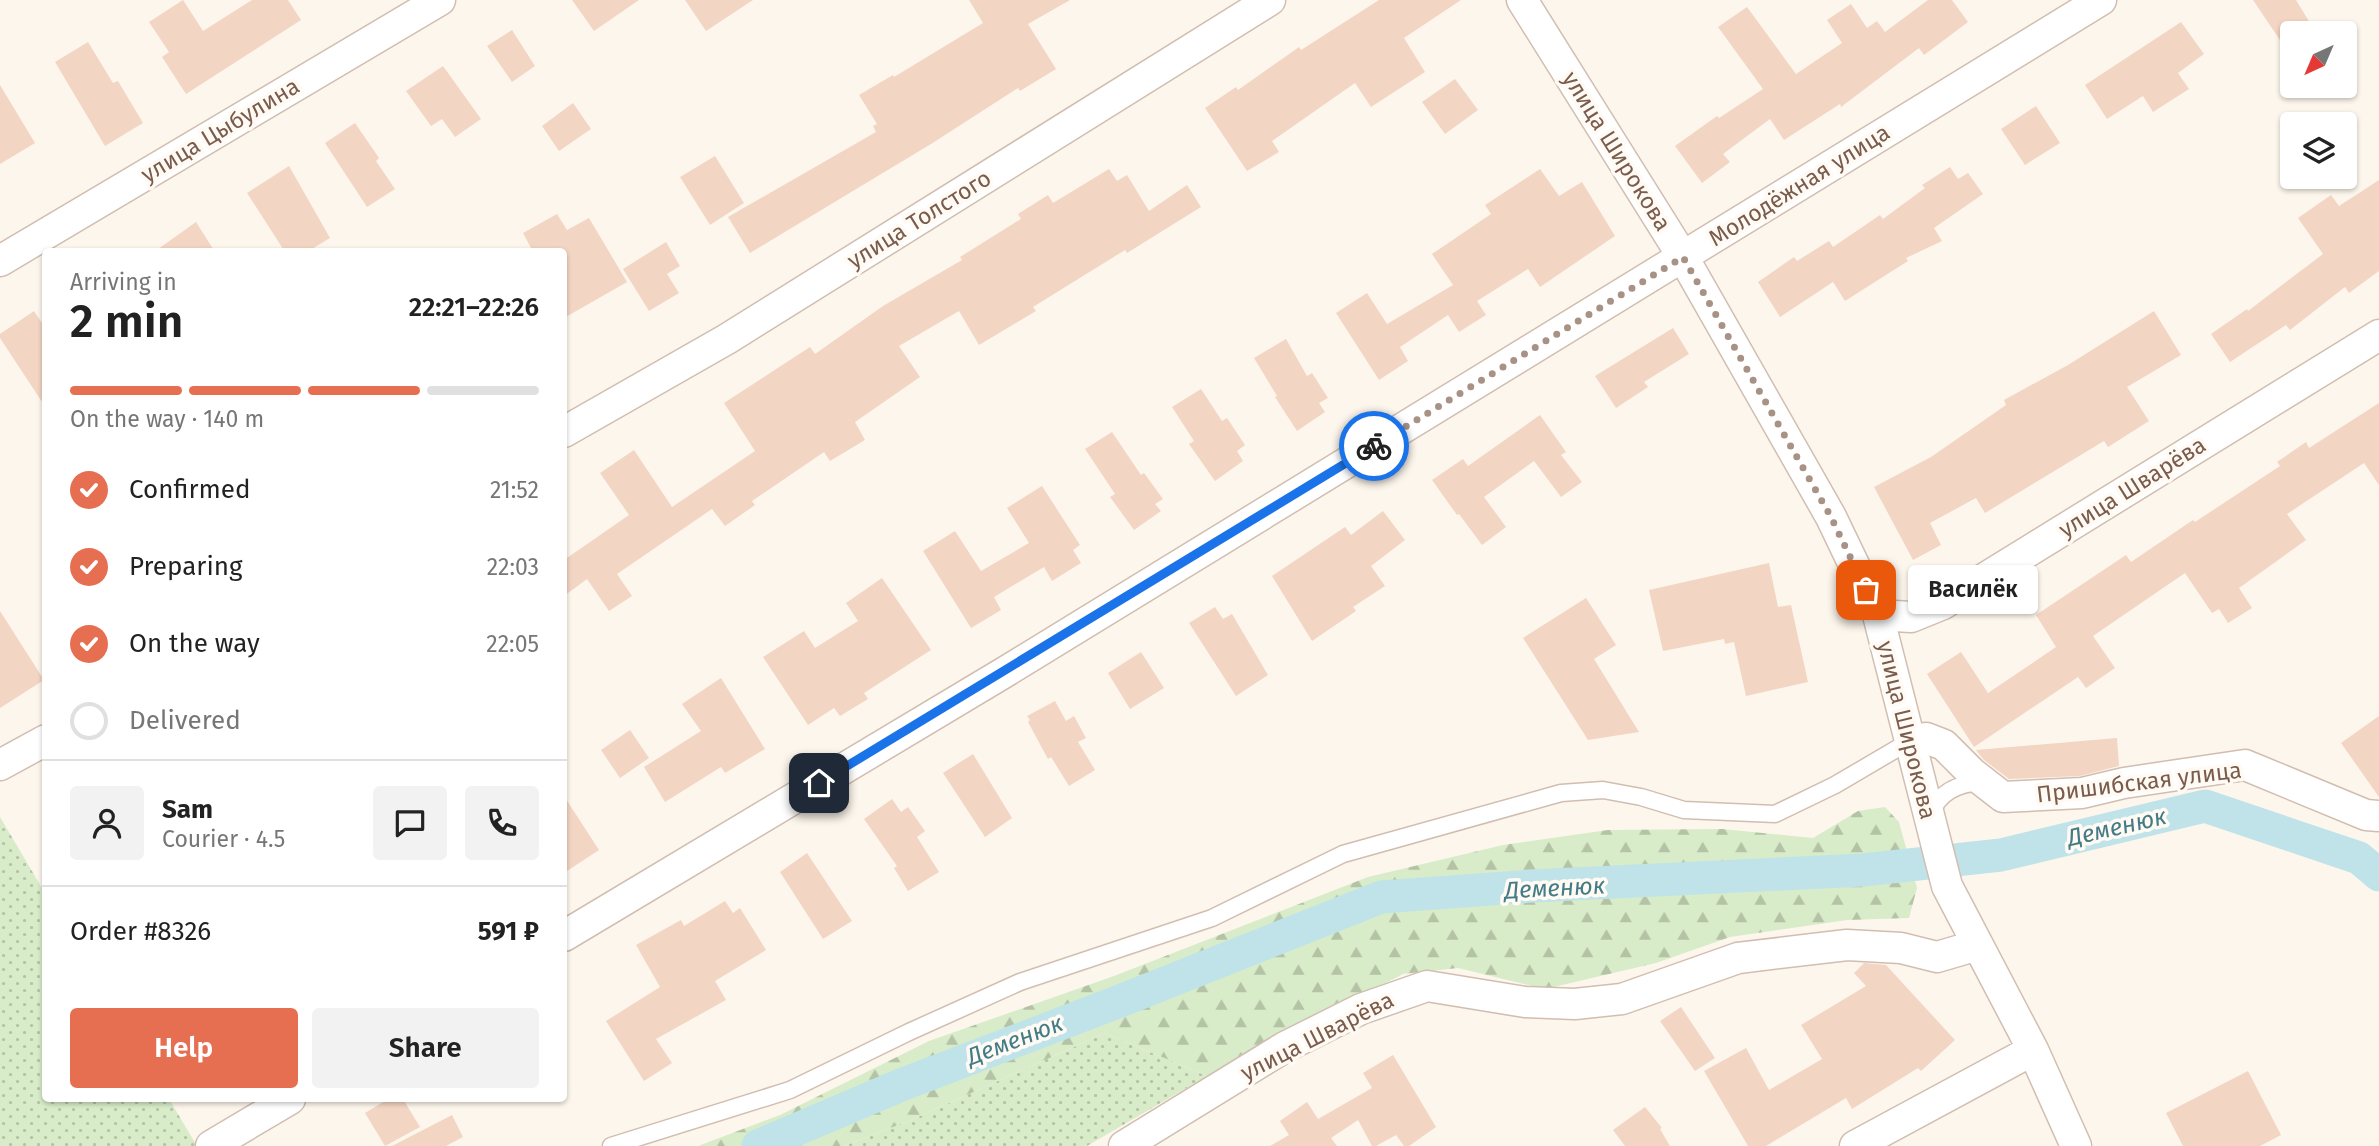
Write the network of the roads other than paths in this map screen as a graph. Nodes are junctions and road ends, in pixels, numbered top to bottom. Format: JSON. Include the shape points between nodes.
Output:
{"nodes":[{"id":1,"x":440,"y":0,"type":"edge"},
{"id":2,"x":1270,"y":0,"type":"edge"},
{"id":3,"x":1522,"y":0,"type":"edge"},
{"id":4,"x":2101,"y":0,"type":"edge"},
{"id":5,"x":1683,"y":257,"type":"junction"},
{"id":6,"x":0,"y":261,"type":"edge"},
{"id":7,"x":2379,"y":335,"type":"edge"},
{"id":8,"x":567,"y":430,"type":"edge"},
{"id":9,"x":1878,"y":615,"type":"junction"},
{"id":10,"x":1910,"y":741,"type":"junction"},
{"id":11,"x":42,"y":742,"type":"edge"},
{"id":12,"x":0,"y":765,"type":"edge"},
{"id":13,"x":1983,"y":781,"type":"junction"},
{"id":14,"x":2379,"y":816,"type":"edge"},
{"id":15,"x":1928,"y":818,"type":"junction"},
{"id":16,"x":567,"y":934,"type":"edge"},
{"id":17,"x":1978,"y":945,"type":"junction"},
{"id":18,"x":2033,"y":1050,"type":"junction"},
{"id":19,"x":285,"y":1102,"type":"edge"},
{"id":20,"x":1867,"y":1143,"type":"edge"},
{"id":21,"x":211,"y":1146,"type":"edge"},
{"id":22,"x":611,"y":1146,"type":"edge"},
{"id":23,"x":1124,"y":1146,"type":"edge"},
{"id":24,"x":2076,"y":1146,"type":"edge"}],
"edges":[{"from":1,"to":6,"type":"street","name":"улица Цыбулина"},
{"from":2,"to":8,"type":"street","name":"улица Толстого","via":[[727,339]]},
{"from":3,"to":5,"type":"street","name":"улица Широкова"},
{"from":4,"to":5,"type":"street","name":"Молодёжная улица"},
{"from":5,"to":9,"type":"street","name":"улица Широкова","via":[[1831,517]]},
{"from":5,"to":16,"type":"street","name":"Молодёжная улица"},
{"from":7,"to":9,"type":"street","name":"улица Шварёва","via":[[1943,604],[1910,617]]},
{"from":9,"to":10,"type":"street","name":"улица Широкова"},
{"from":10,"to":13,"type":"street","name":"Пришибская улица","via":[[1926,738],[1944,745]]},
{"from":10,"to":15,"type":"street","name":"улица Широкова"},
{"from":10,"to":22,"type":"lane","via":[[1836,785],[1775,814],[1684,810],[1603,790],[1561,793],[1343,854],[1212,918],[1020,982],[790,1090]]},
{"from":11,"to":12,"type":"street"},
{"from":13,"to":14,"type":"street","name":"Пришибская улица","via":[[2003,797],[2082,793],[2245,765],[2366,815]]},
{"from":13,"to":15,"type":"lane","via":[[1962,783],[1944,794]]},
{"from":15,"to":17,"type":"street","name":"улица Широкова","via":[[1947,886]]},
{"from":17,"to":18,"type":"street","name":"улица Широкова"},
{"from":17,"to":23,"type":"street","name":"улица Шварёва","via":[[1937,957],[1900,948],[1847,945],[1738,958],[1622,999],[1575,1004],[1525,1002],[1427,986],[1361,1009],[1285,1047]]},
{"from":18,"to":20,"type":"street"},
{"from":18,"to":24,"type":"street","name":"улица Широкова"},
{"from":19,"to":21,"type":"street"}]}
